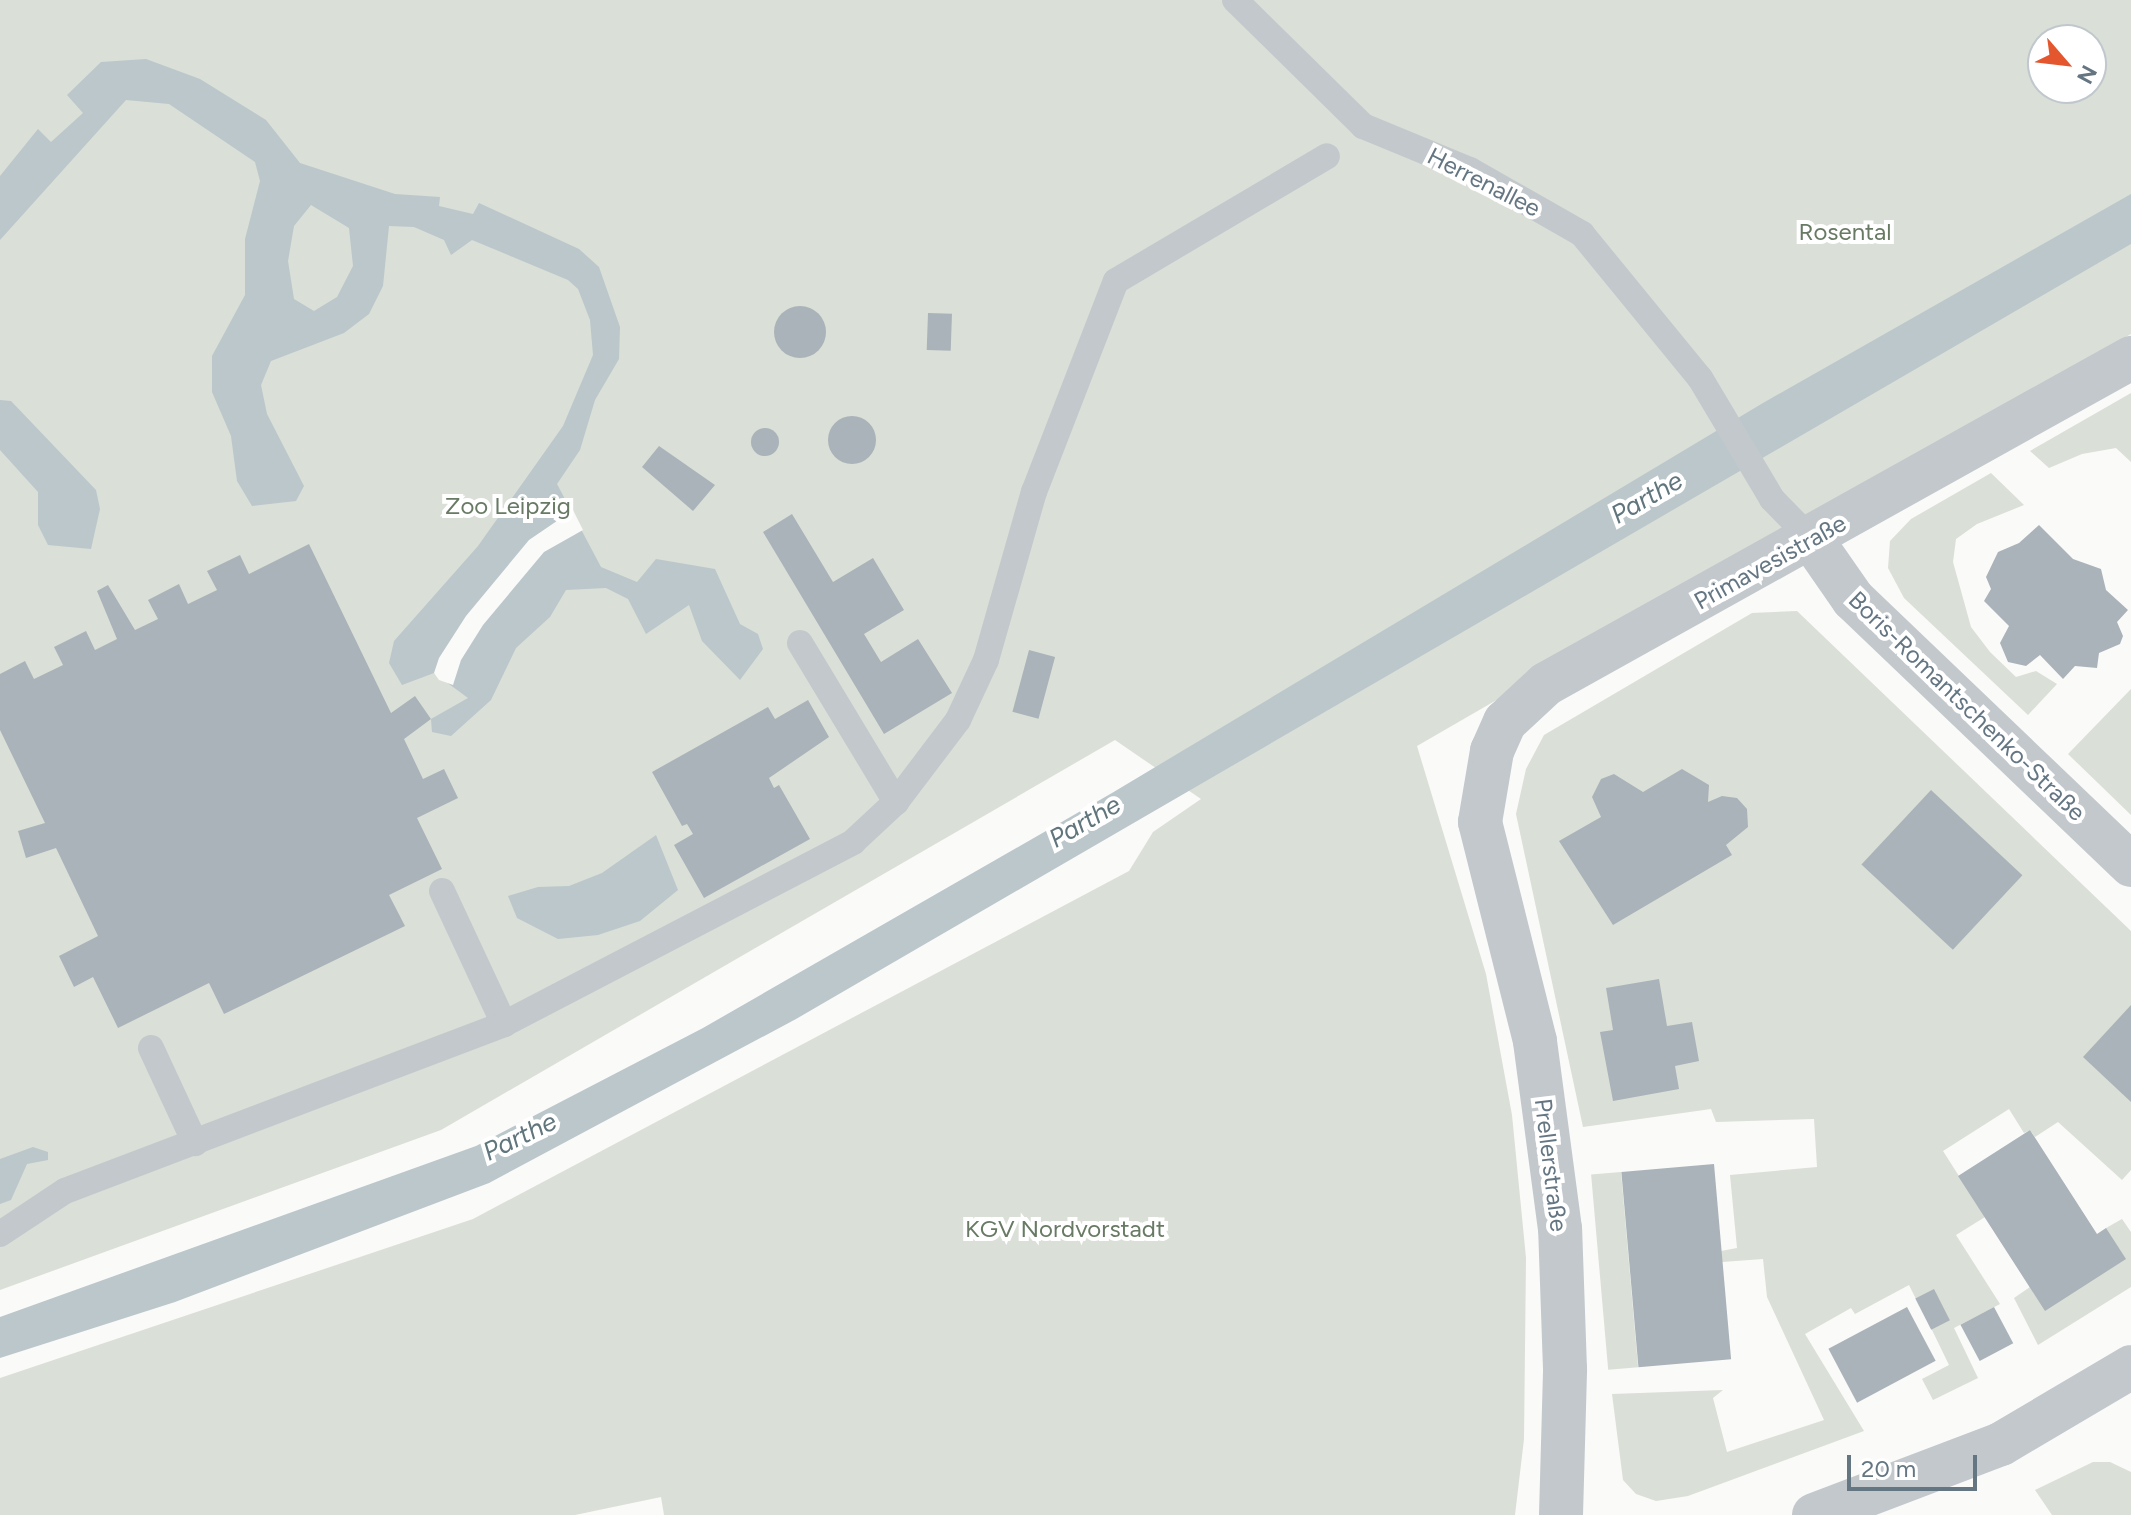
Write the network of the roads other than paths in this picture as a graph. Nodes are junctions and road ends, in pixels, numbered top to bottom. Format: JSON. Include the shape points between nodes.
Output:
{"nodes":[{"id":1,"x":1235,"y":0,"type":"edge"},
{"id":2,"x":1327,"y":156,"type":"dead end"},
{"id":3,"x":2131,"y":358,"type":"edge"},
{"id":4,"x":1812,"y":540,"type":"junction"},
{"id":5,"x":800,"y":643,"type":"dead end"},
{"id":6,"x":896,"y":802,"type":"junction"},
{"id":7,"x":1480,"y":822,"type":"joint"},
{"id":8,"x":2131,"y":865,"type":"edge"},
{"id":9,"x":442,"y":891,"type":"dead end"},
{"id":10,"x":504,"y":1024,"type":"junction"},
{"id":11,"x":151,"y":1048,"type":"dead end"},
{"id":12,"x":195,"y":1143,"type":"junction"},
{"id":13,"x":0,"y":1234,"type":"edge"},
{"id":14,"x":2131,"y":1367,"type":"edge"},
{"id":15,"x":1561,"y":1515,"type":"edge"},
{"id":16,"x":1814,"y":1515,"type":"edge"}],
"edges":[{"from":1,"to":4,"type":"lane","name":"Herrenallee","via":[[1363,126],[1470,170],[1582,234],[1708,392],[1772,499]]},
{"from":2,"to":6,"type":"lane","via":[[1116,281],[1034,492],[986,660],[958,720]]},
{"from":3,"to":4,"type":"street","name":"Primavesistraße"},
{"from":4,"to":7,"type":"street","name":"Primavesistraße","via":[[1546,684],[1505,722],[1492,751]]},
{"from":4,"to":8,"type":"street","name":"Boris-Romantschenko-Straße","via":[[1853,599]]},
{"from":5,"to":6,"type":"lane"},
{"from":6,"to":10,"type":"lane","via":[[853,842]]},
{"from":7,"to":15,"type":"street","name":"Prellerstraße","via":[[1535,1041],[1560,1229],[1565,1369]]},
{"from":9,"to":10,"type":"lane"},
{"from":10,"to":12,"type":"lane"},
{"from":11,"to":12,"type":"lane"},
{"from":12,"to":13,"type":"lane","via":[[65,1191]]},
{"from":14,"to":16,"type":"street","via":[[2001,1444]]}]}
